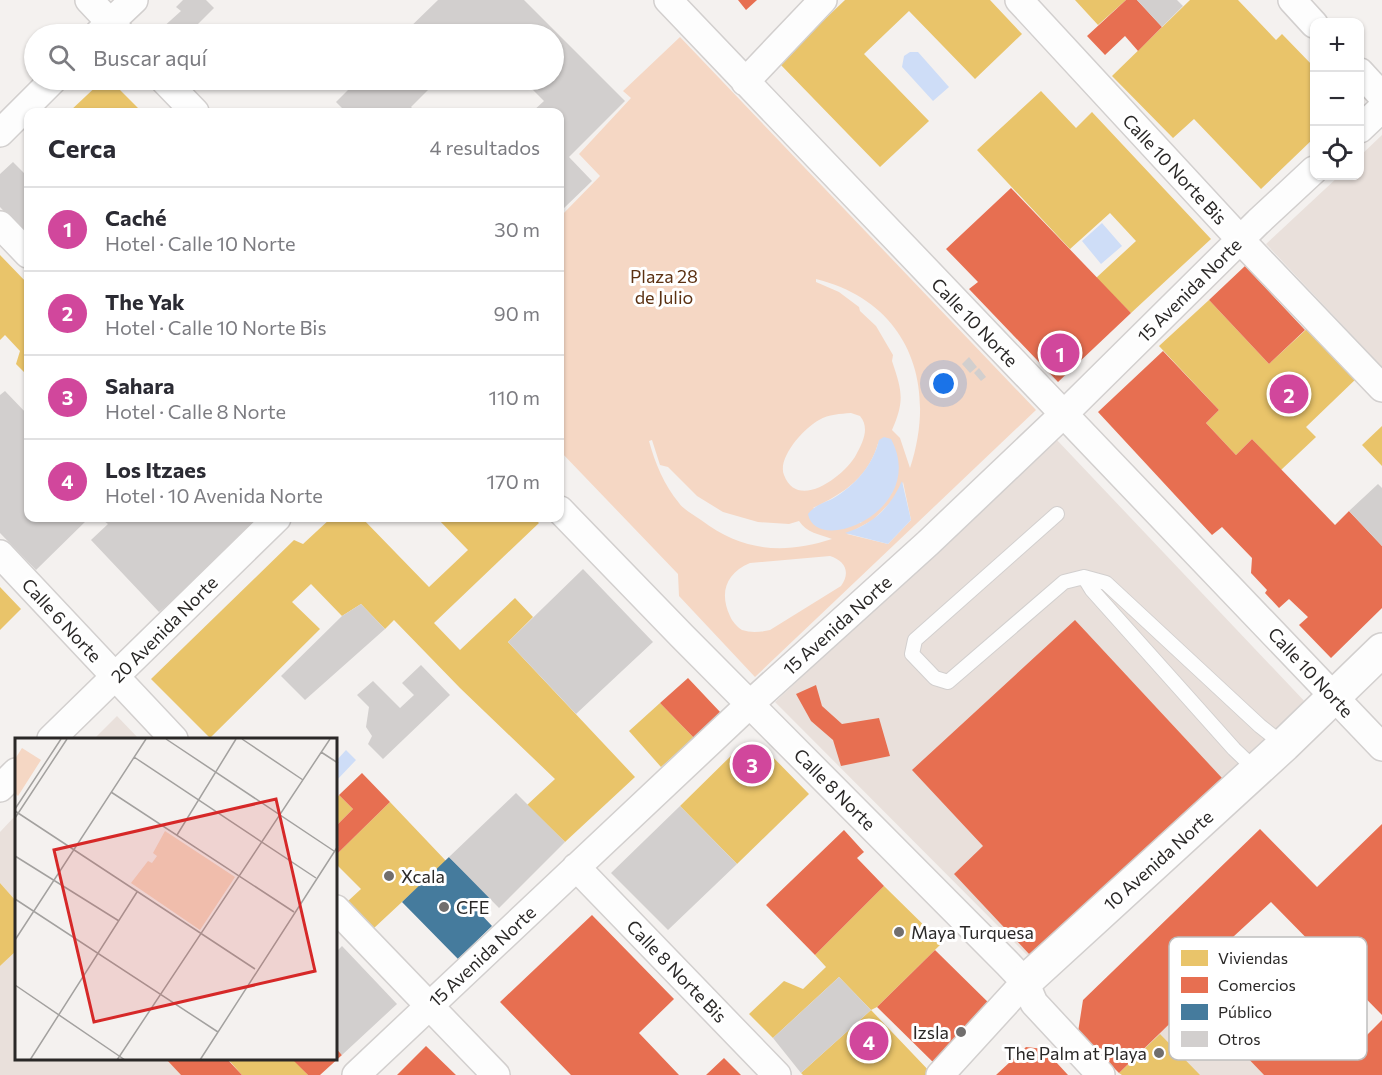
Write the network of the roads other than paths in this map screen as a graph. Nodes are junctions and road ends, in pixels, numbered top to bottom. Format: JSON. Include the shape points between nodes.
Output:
{"nodes":[{"id":1,"x":89,"y":0,"type":"edge"},
{"id":2,"x":134,"y":0,"type":"edge"},
{"id":3,"x":668,"y":0,"type":"edge"},
{"id":4,"x":823,"y":0,"type":"edge"},
{"id":5,"x":1019,"y":0,"type":"edge"},
{"id":6,"x":1292,"y":0,"type":"edge"},
{"id":7,"x":1310,"y":20,"type":"edge"},
{"id":8,"x":105,"y":24,"type":"edge"},
{"id":9,"x":114,"y":24,"type":"edge"},
{"id":10,"x":1364,"y":77,"type":"edge"},
{"id":11,"x":745,"y":82,"type":"junction"},
{"id":12,"x":43,"y":90,"type":"edge"},
{"id":13,"x":174,"y":90,"type":"edge"},
{"id":14,"x":1382,"y":96,"type":"edge"},
{"id":15,"x":25,"y":108,"type":"edge"},
{"id":16,"x":191,"y":108,"type":"edge"},
{"id":17,"x":1382,"y":108,"type":"edge"},
{"id":18,"x":24,"y":109,"type":"edge"},
{"id":19,"x":1362,"y":126,"type":"edge"},
{"id":20,"x":0,"y":133,"type":"edge"},
{"id":21,"x":1310,"y":174,"type":"edge"},
{"id":22,"x":0,"y":225,"type":"edge"},
{"id":23,"x":1240,"y":239,"type":"junction"},
{"id":24,"x":24,"y":250,"type":"edge"},
{"id":25,"x":1382,"y":388,"type":"edge"},
{"id":26,"x":1063,"y":414,"type":"junction"},
{"id":27,"x":564,"y":514,"type":"edge"},
{"id":28,"x":1057,"y":514,"type":"dead end"},
{"id":29,"x":273,"y":522,"type":"edge"},
{"id":30,"x":0,"y":554,"type":"edge"},
{"id":31,"x":1084,"y":577,"type":"junction"},
{"id":32,"x":1382,"y":650,"type":"edge"},
{"id":33,"x":116,"y":677,"type":"junction"},
{"id":34,"x":1334,"y":695,"type":"junction"},
{"id":35,"x":750,"y":704,"type":"junction"},
{"id":36,"x":52,"y":738,"type":"edge"},
{"id":37,"x":173,"y":738,"type":"edge"},
{"id":38,"x":1284,"y":745,"type":"junction"},
{"id":39,"x":1382,"y":747,"type":"edge"},
{"id":40,"x":1257,"y":770,"type":"junction"},
{"id":41,"x":15,"y":773,"type":"edge"},
{"id":42,"x":0,"y":788,"type":"edge"},
{"id":43,"x":576,"y":867,"type":"junction"},
{"id":44,"x":338,"y":911,"type":"edge"},
{"id":45,"x":1025,"y":982,"type":"junction"},
{"id":46,"x":428,"y":1007,"type":"junction"},
{"id":47,"x":356,"y":1075,"type":"edge"},
{"id":48,"x":496,"y":1075,"type":"edge"},
{"id":49,"x":777,"y":1075,"type":"edge"},
{"id":50,"x":940,"y":1075,"type":"edge"},
{"id":51,"x":1101,"y":1075,"type":"edge"}],
"edges":[{"from":1,"to":8,"type":"street"},
{"from":2,"to":9,"type":"street"},
{"from":3,"to":11,"type":"street","name":"Calle 10 Norte"},
{"from":4,"to":11,"type":"street"},
{"from":5,"to":23,"type":"street","name":"Calle 10 Norte Bis"},
{"from":6,"to":7,"type":"street"},
{"from":10,"to":14,"type":"street"},
{"from":11,"to":26,"type":"street","name":"Calle 10 Norte"},
{"from":12,"to":15,"type":"street"},
{"from":13,"to":16,"type":"street"},
{"from":17,"to":19,"type":"street"},
{"from":18,"to":20,"type":"street"},
{"from":21,"to":23,"type":"street","name":"15 Avenida Norte"},
{"from":22,"to":24,"type":"street"},
{"from":23,"to":25,"type":"street","name":"Calle 10 Norte Bis"},
{"from":23,"to":26,"type":"street","name":"15 Avenida Norte"},
{"from":26,"to":34,"type":"street","name":"Calle 10 Norte"},
{"from":26,"to":35,"type":"street","name":"15 Avenida Norte"},
{"from":27,"to":35,"type":"street","name":"Calle 8 Norte"},
{"from":28,"to":31,"type":"lane","via":[[915,640],[912,654],[935,678],[948,682],[1064,582]]},
{"from":29,"to":33,"type":"street","name":"20 Avenida Norte"},
{"from":30,"to":33,"type":"street","name":"Calle 6 Norte"},
{"from":31,"to":38,"type":"lane","via":[[1106,583]]},
{"from":31,"to":40,"type":"lane","via":[[1234,749]]},
{"from":32,"to":34,"type":"street","name":"10 Avenida Norte"},
{"from":33,"to":36,"type":"street","name":"20 Avenida Norte"},
{"from":33,"to":37,"type":"street","name":"Calle 6 Norte"},
{"from":34,"to":38,"type":"street","name":"10 Avenida Norte"},
{"from":34,"to":39,"type":"street","name":"Calle 10 Norte"},
{"from":35,"to":43,"type":"street","name":"15 Avenida Norte"},
{"from":35,"to":45,"type":"street","name":"Calle 8 Norte"},
{"from":38,"to":40,"type":"street","name":"10 Avenida Norte"},
{"from":40,"to":45,"type":"street","name":"10 Avenida Norte"},
{"from":41,"to":42,"type":"street"},
{"from":43,"to":46,"type":"street","name":"15 Avenida Norte"},
{"from":43,"to":49,"type":"street","name":"Calle 8 Norte Bis"},
{"from":44,"to":46,"type":"street"},
{"from":45,"to":50,"type":"street","name":"10 Avenida Norte"},
{"from":45,"to":51,"type":"street","name":"Calle 8 Norte","via":[[1034,1002]]},
{"from":46,"to":47,"type":"street","name":"15 Avenida Norte"},
{"from":46,"to":48,"type":"street"}]}
